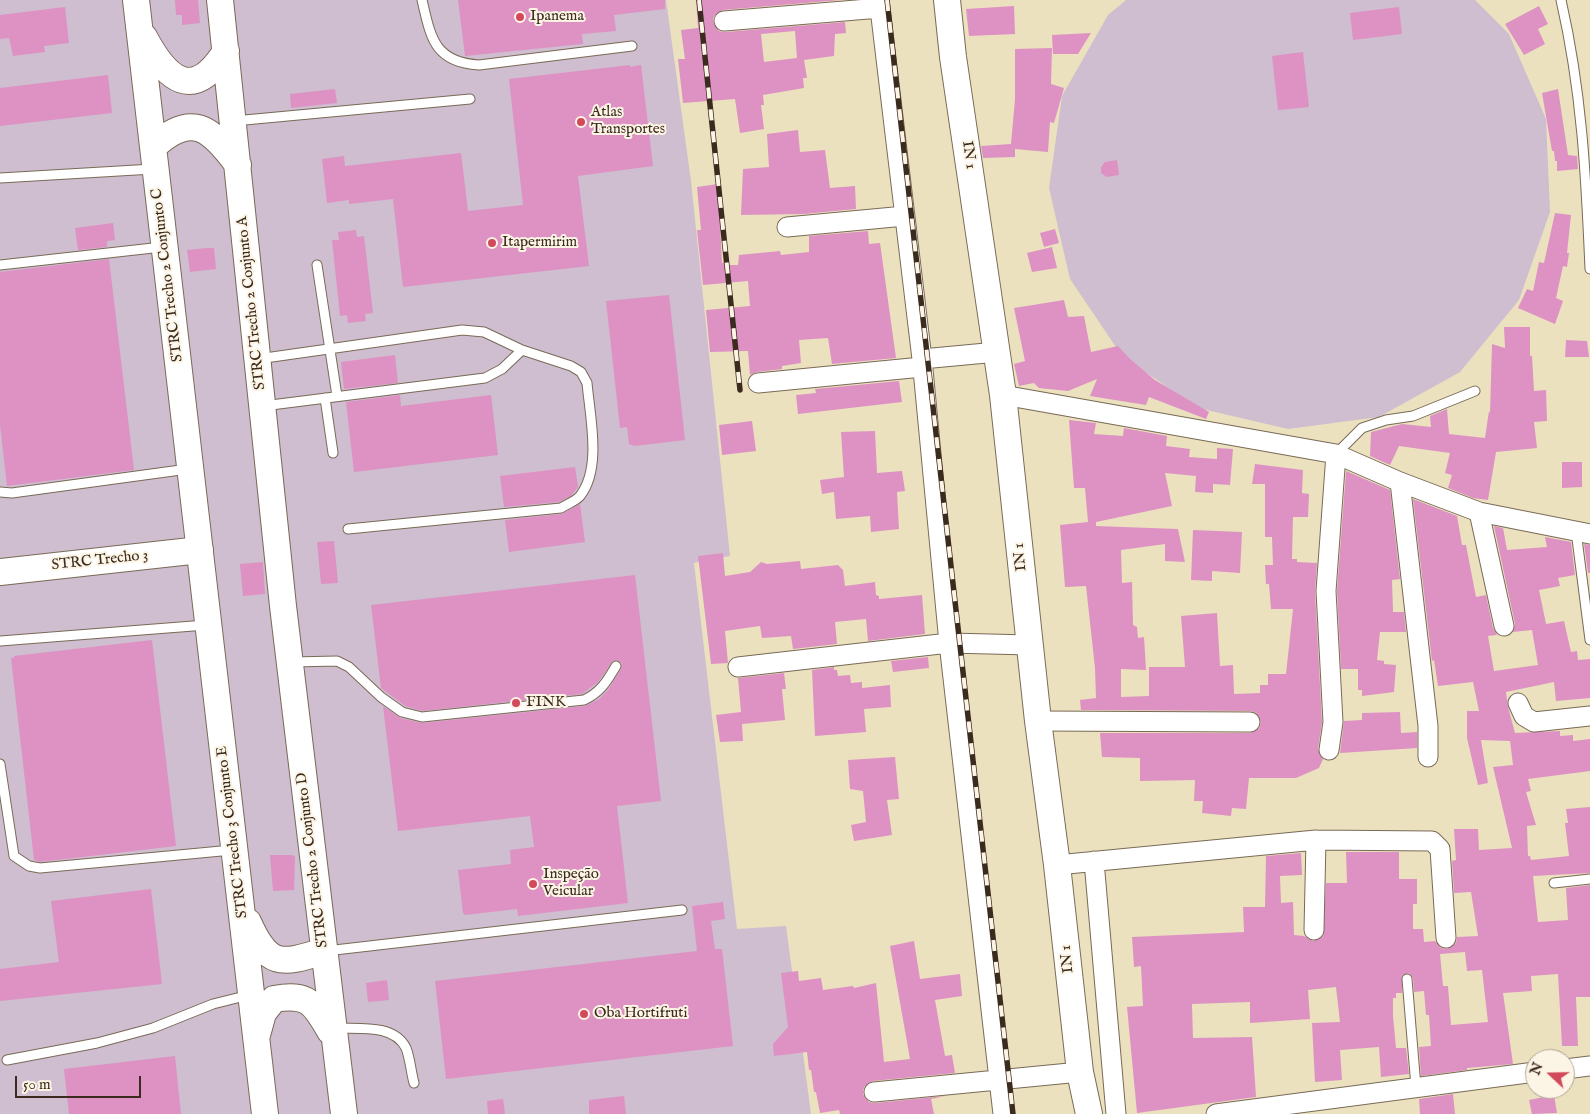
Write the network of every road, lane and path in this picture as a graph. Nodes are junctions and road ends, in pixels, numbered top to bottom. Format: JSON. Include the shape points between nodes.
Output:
{"nodes":[{"id":1,"x":136,"y":0,"type":"edge"},
{"id":2,"x":220,"y":0,"type":"edge"},
{"id":3,"x":422,"y":0,"type":"edge"},
{"id":4,"x":947,"y":0,"type":"edge"},
{"id":5,"x":1561,"y":0,"type":"edge"},
{"id":6,"x":879,"y":4,"type":"edge"},
{"id":7,"x":724,"y":21,"type":"dead end"},
{"id":8,"x":139,"y":28,"type":"junction"},
{"id":9,"x":632,"y":46,"type":"dead end"},
{"id":10,"x":226,"y":51,"type":"junction"},
{"id":11,"x":470,"y":99,"type":"dead end"},
{"id":12,"x":233,"y":121,"type":"junction"},
{"id":13,"x":154,"y":158,"type":"junction"},
{"id":14,"x":238,"y":165,"type":"junction"},
{"id":15,"x":0,"y":178,"type":"edge"},
{"id":16,"x":905,"y":216,"type":"junction"},
{"id":17,"x":787,"y":227,"type":"dead end"},
{"id":18,"x":164,"y":246,"type":"junction"},
{"id":19,"x":0,"y":265,"type":"edge"},
{"id":20,"x":318,"y":265,"type":"dead end"},
{"id":21,"x":1590,"y":269,"type":"edge"},
{"id":22,"x":332,"y":349,"type":"junction"},
{"id":23,"x":522,"y":350,"type":"junction"},
{"id":24,"x":997,"y":352,"type":"junction"},
{"id":25,"x":258,"y":359,"type":"junction"},
{"id":26,"x":922,"y":363,"type":"junction"},
{"id":27,"x":758,"y":384,"type":"dead end"},
{"id":28,"x":1475,"y":391,"type":"dead end"},
{"id":29,"x":1003,"y":395,"type":"junction"},
{"id":30,"x":337,"y":396,"type":"junction"},
{"id":31,"x":325,"y":398,"type":"junction"},
{"id":32,"x":263,"y":406,"type":"junction"},
{"id":33,"x":333,"y":453,"type":"dead end"},
{"id":34,"x":1336,"y":454,"type":"junction"},
{"id":35,"x":190,"y":469,"type":"junction"},
{"id":36,"x":1400,"y":482,"type":"junction"},
{"id":37,"x":0,"y":492,"type":"edge"},
{"id":38,"x":1479,"y":512,"type":"junction"},
{"id":39,"x":348,"y":529,"type":"dead end"},
{"id":40,"x":1583,"y":533,"type":"edge"},
{"id":41,"x":200,"y":550,"type":"junction"},
{"id":42,"x":0,"y":572,"type":"edge"},
{"id":43,"x":283,"y":606,"type":"joint"},
{"id":44,"x":208,"y":625,"type":"junction"},
{"id":45,"x":1504,"y":626,"type":"dead end"},
{"id":46,"x":1590,"y":640,"type":"edge"},
{"id":47,"x":0,"y":641,"type":"edge"},
{"id":48,"x":949,"y":643,"type":"junction"},
{"id":49,"x":1030,"y":645,"type":"junction"},
{"id":50,"x":290,"y":662,"type":"junction"},
{"id":51,"x":616,"y":666,"type":"dead end"},
{"id":52,"x":738,"y":668,"type":"dead end"},
{"id":53,"x":1518,"y":702,"type":"dead end"},
{"id":54,"x":1590,"y":716,"type":"edge"},
{"id":55,"x":1038,"y":720,"type":"junction"},
{"id":56,"x":1250,"y":722,"type":"dead end"},
{"id":57,"x":1329,"y":750,"type":"dead end"},
{"id":58,"x":1428,"y":757,"type":"dead end"},
{"id":59,"x":0,"y":764,"type":"edge"},
{"id":60,"x":1316,"y":840,"type":"junction"},
{"id":61,"x":235,"y":850,"type":"junction"},
{"id":62,"x":1094,"y":862,"type":"junction"},
{"id":63,"x":1057,"y":865,"type":"junction"},
{"id":64,"x":1590,"y":879,"type":"edge"},
{"id":65,"x":1554,"y":883,"type":"dead end"},
{"id":66,"x":242,"y":908,"type":"junction"},
{"id":67,"x":682,"y":910,"type":"dead end"},
{"id":68,"x":1314,"y":930,"type":"dead end"},
{"id":69,"x":1446,"y":938,"type":"dead end"},
{"id":70,"x":324,"y":951,"type":"junction"},
{"id":71,"x":1407,"y":979,"type":"dead end"},
{"id":72,"x":251,"y":994,"type":"junction"},
{"id":73,"x":334,"y":1033,"type":"junction"},
{"id":74,"x":256,"y":1038,"type":"junction"},
{"id":75,"x":7,"y":1060,"type":"dead end"},
{"id":76,"x":1590,"y":1066,"type":"edge"},
{"id":77,"x":1575,"y":1068,"type":"edge"},
{"id":78,"x":1080,"y":1072,"type":"junction"},
{"id":79,"x":1525,"y":1073,"type":"edge"},
{"id":80,"x":998,"y":1079,"type":"junction"},
{"id":81,"x":414,"y":1083,"type":"dead end"},
{"id":82,"x":1416,"y":1087,"type":"junction"},
{"id":83,"x":874,"y":1092,"type":"dead end"},
{"id":84,"x":265,"y":1114,"type":"edge"},
{"id":85,"x":344,"y":1114,"type":"edge"},
{"id":86,"x":1003,"y":1114,"type":"edge"},
{"id":87,"x":1089,"y":1114,"type":"edge"},
{"id":88,"x":1116,"y":1114,"type":"edge"},
{"id":89,"x":1216,"y":1114,"type":"edge"}],
"edges":[{"from":1,"to":8,"type":"street","name":"STRC Trecho 2 Conjunto C"},
{"from":2,"to":10,"type":"street","name":"STRC Trecho 2 Conjunto A"},
{"from":3,"to":9,"type":"lane","via":[[431,38],[446,56],[460,64],[479,65]]},
{"from":4,"to":24,"type":"street","name":"IN 1"},
{"from":5,"to":21,"type":"lane","via":[[1572,49],[1584,134]]},
{"from":6,"to":7,"type":"street"},
{"from":6,"to":16,"type":"street"},
{"from":8,"to":10,"type":"street","via":[[165,71],[183,80],[198,79],[208,74]]},
{"from":8,"to":13,"type":"street","name":"STRC Trecho 2 Conjunto C"},
{"from":10,"to":12,"type":"street","name":"STRC Trecho 2 Conjunto A"},
{"from":11,"to":12,"type":"lane"},
{"from":12,"to":14,"type":"street","name":"STRC Trecho 2 Conjunto A"},
{"from":13,"to":14,"type":"street","via":[[166,135],[180,127],[199,126],[214,134]]},
{"from":13,"to":15,"type":"lane"},
{"from":13,"to":18,"type":"street","name":"STRC Trecho 2 Conjunto C"},
{"from":14,"to":25,"type":"street","name":"STRC Trecho 2 Conjunto A"},
{"from":16,"to":17,"type":"street"},
{"from":16,"to":26,"type":"street"},
{"from":18,"to":19,"type":"lane"},
{"from":18,"to":35,"type":"street","name":"STRC Trecho 2 Conjunto C"},
{"from":20,"to":22,"type":"lane"},
{"from":22,"to":23,"type":"lane","via":[[462,330],[484,332]]},
{"from":22,"to":25,"type":"lane"},
{"from":22,"to":30,"type":"lane"},
{"from":23,"to":30,"type":"lane","via":[[502,369],[485,378]]},
{"from":23,"to":39,"type":"lane","via":[[571,366],[581,372],[587,383],[593,465],[590,482],[579,498],[561,508]]},
{"from":24,"to":26,"type":"street"},
{"from":24,"to":29,"type":"street","name":"IN 1"},
{"from":25,"to":32,"type":"street","name":"STRC Trecho 2 Conjunto A"},
{"from":26,"to":27,"type":"street"},
{"from":26,"to":48,"type":"street"},
{"from":28,"to":34,"type":"lane","via":[[1414,416],[1362,428]]},
{"from":29,"to":34,"type":"street"},
{"from":29,"to":49,"type":"street","name":"IN 1"},
{"from":30,"to":31,"type":"lane"},
{"from":31,"to":32,"type":"lane"},
{"from":31,"to":33,"type":"lane"},
{"from":32,"to":43,"type":"street","name":"STRC Trecho 2 Conjunto A"},
{"from":34,"to":36,"type":"street"},
{"from":34,"to":57,"type":"street","via":[[1326,591],[1333,722]]},
{"from":35,"to":37,"type":"lane"},
{"from":35,"to":41,"type":"street","name":"STRC Trecho 2 Conjunto C"},
{"from":36,"to":38,"type":"street"},
{"from":36,"to":58,"type":"street","via":[[1428,726]]},
{"from":38,"to":40,"type":"street"},
{"from":38,"to":45,"type":"street"},
{"from":40,"to":46,"type":"lane"},
{"from":41,"to":42,"type":"street","name":"STRC Trecho 3"},
{"from":41,"to":44,"type":"street","name":"STRC Trecho 3 Conjunto E"},
{"from":43,"to":50,"type":"street","name":"STRC Trecho 2 Conjunto D"},
{"from":44,"to":47,"type":"lane"},
{"from":44,"to":61,"type":"street","name":"STRC Trecho 3 Conjunto E"},
{"from":48,"to":49,"type":"street"},
{"from":48,"to":52,"type":"street"},
{"from":48,"to":80,"type":"street"},
{"from":49,"to":55,"type":"street","name":"IN 1"},
{"from":50,"to":51,"type":"lane","via":[[337,661],[402,712],[422,717],[584,700],[601,690]]},
{"from":50,"to":70,"type":"street","name":"STRC Trecho 2 Conjunto D"},
{"from":53,"to":54,"type":"street","via":[[1524,716],[1534,722]]},
{"from":55,"to":56,"type":"street"},
{"from":55,"to":63,"type":"street","name":"IN 1"},
{"from":59,"to":61,"type":"lane","via":[[14,856],[29,866],[40,868]]},
{"from":60,"to":62,"type":"street"},
{"from":60,"to":68,"type":"street"},
{"from":60,"to":69,"type":"street","via":[[1432,841],[1437,844],[1440,849]]},
{"from":61,"to":66,"type":"street","name":"STRC Trecho 3 Conjunto E"},
{"from":62,"to":63,"type":"street"},
{"from":62,"to":88,"type":"street"},
{"from":63,"to":78,"type":"street","name":"IN 1"},
{"from":64,"to":65,"type":"lane"},
{"from":66,"to":70,"type":"street","via":[[260,946],[270,956],[290,961]]},
{"from":66,"to":72,"type":"street","name":"STRC Trecho 3 Conjunto E"},
{"from":67,"to":70,"type":"lane"},
{"from":70,"to":73,"type":"street","name":"STRC Trecho 2 Conjunto D"},
{"from":71,"to":82,"type":"lane"},
{"from":72,"to":74,"type":"street","name":"STRC Trecho 3 Conjunto E"},
{"from":72,"to":75,"type":"lane","via":[[213,1004],[153,1028]]},
{"from":73,"to":74,"type":"street","via":[[311,1002],[293,996],[274,999],[263,1013]]},
{"from":73,"to":81,"type":"lane","via":[[388,1032],[398,1038],[406,1049]]},
{"from":73,"to":85,"type":"street","name":"STRC Trecho 2 Conjunto D"},
{"from":74,"to":84,"type":"street","name":"STRC Trecho 3 Conjunto E"},
{"from":76,"to":77,"type":"street"},
{"from":78,"to":80,"type":"street"},
{"from":78,"to":87,"type":"street","name":"IN 1"},
{"from":79,"to":82,"type":"street"},
{"from":80,"to":83,"type":"street"},
{"from":80,"to":86,"type":"street"},
{"from":82,"to":89,"type":"street"}]}
